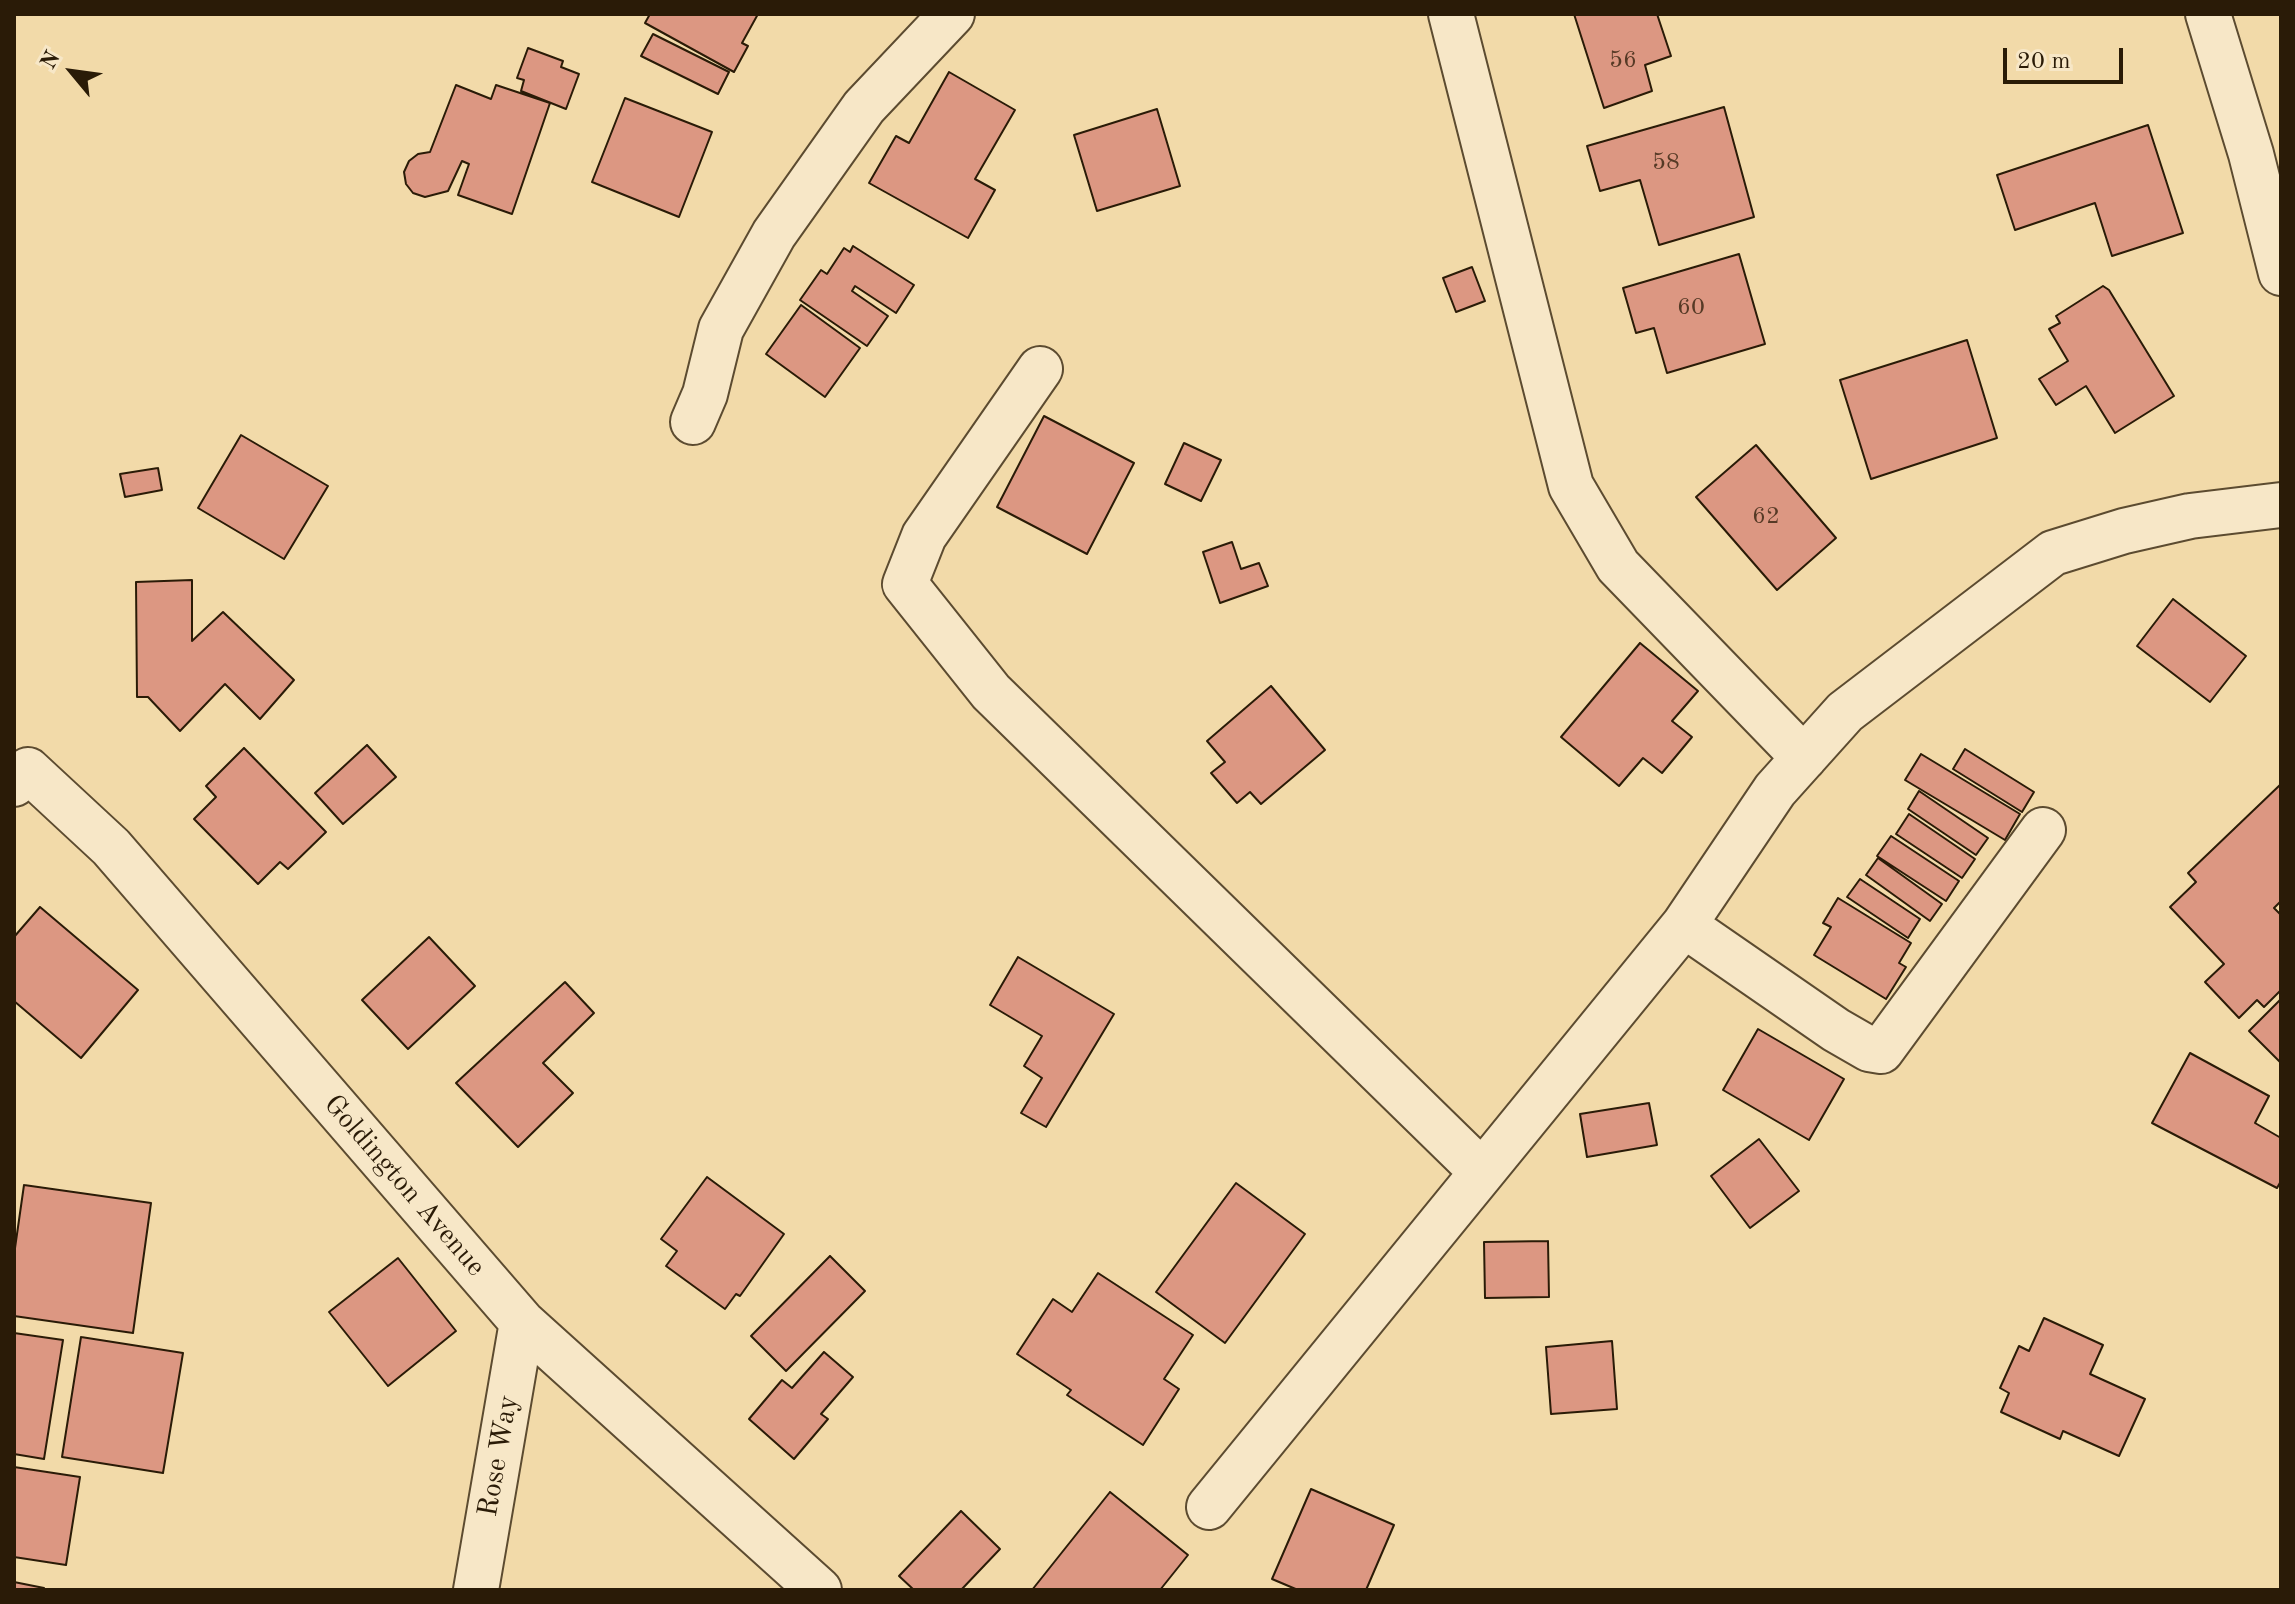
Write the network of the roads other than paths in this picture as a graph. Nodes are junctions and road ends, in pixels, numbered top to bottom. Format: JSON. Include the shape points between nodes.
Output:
{"nodes":[{"id":1,"x":952,"y":14,"type":"edge"},
{"id":2,"x":1451,"y":14,"type":"edge"},
{"id":3,"x":2208,"y":14,"type":"edge"},
{"id":4,"x":2280,"y":262,"type":"edge"},
{"id":5,"x":1040,"y":369,"type":"dead end"},
{"id":6,"x":693,"y":422,"type":"dead end"},
{"id":7,"x":2281,"y":505,"type":"edge"},
{"id":8,"x":1804,"y":758,"type":"junction"},
{"id":9,"x":14,"y":784,"type":"edge"},
{"id":10,"x":2043,"y":830,"type":"dead end"},
{"id":11,"x":1684,"y":925,"type":"junction"},
{"id":12,"x":1482,"y":1172,"type":"junction"},
{"id":13,"x":522,"y":1322,"type":"junction"},
{"id":14,"x":1209,"y":1507,"type":"dead end"},
{"id":15,"x":476,"y":1590,"type":"edge"},
{"id":16,"x":819,"y":1590,"type":"edge"}],
"edges":[{"from":1,"to":6,"type":"street","via":[[864,107],[774,234],[721,329]]},
{"from":2,"to":8,"type":"street","via":[[1571,486],[1618,566]]},
{"from":3,"to":4,"type":"street"},
{"from":5,"to":12,"type":"street","via":[[924,536],[905,584],[991,692]]},
{"from":7,"to":8,"type":"street","via":[[2176,519],[2053,553],[1856,704]]},
{"from":8,"to":11,"type":"street","via":[[1775,790]]},
{"from":9,"to":13,"type":"street","name":"Goldington Avenue","via":[[28,770],[111,847]]},
{"from":10,"to":11,"type":"street","via":[[1881,1051],[1836,1030]]},
{"from":11,"to":12,"type":"street"},
{"from":12,"to":14,"type":"street"},
{"from":13,"to":15,"type":"street","name":"Rose Way"},
{"from":13,"to":16,"type":"street","name":"Goldington Avenue"}]}
